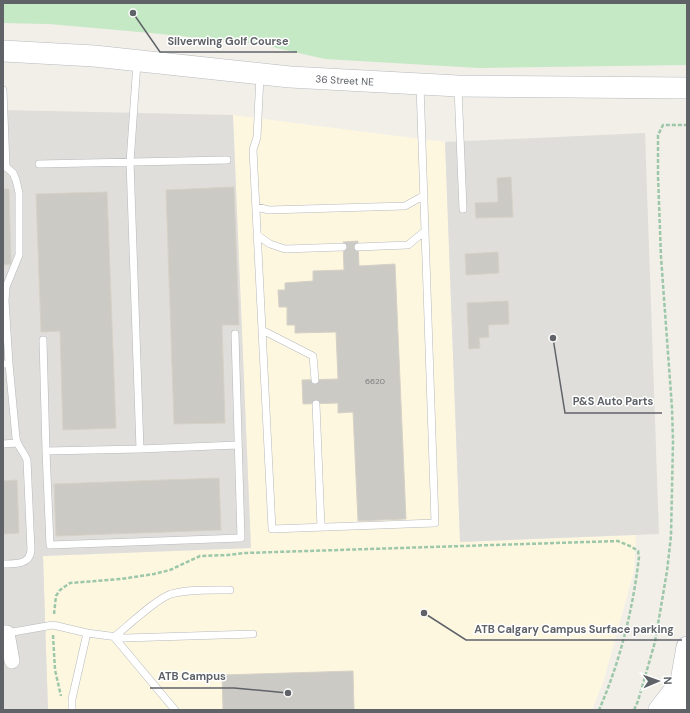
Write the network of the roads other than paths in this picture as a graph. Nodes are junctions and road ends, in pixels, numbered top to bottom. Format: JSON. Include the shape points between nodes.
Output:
{"nodes":[{"id":1,"x":3,"y":51,"type":"edge"},
{"id":2,"x":138,"y":60,"type":"junction"},
{"id":3,"x":260,"y":74,"type":"junction"},
{"id":4,"x":420,"y":83,"type":"junction"},
{"id":5,"x":458,"y":86,"type":"junction"},
{"id":6,"x":687,"y":88,"type":"edge"},
{"id":7,"x":3,"y":90,"type":"edge"},
{"id":8,"x":227,"y":160,"type":"dead end"},
{"id":9,"x":130,"y":162,"type":"junction"},
{"id":10,"x":39,"y":164,"type":"dead end"},
{"id":11,"x":4,"y":167,"type":"edge"},
{"id":12,"x":424,"y":196,"type":"junction"},
{"id":13,"x":256,"y":207,"type":"junction"},
{"id":14,"x":463,"y":209,"type":"dead end"},
{"id":15,"x":425,"y":231,"type":"junction"},
{"id":16,"x":257,"y":235,"type":"junction"},
{"id":17,"x":343,"y":247,"type":"dead end"},
{"id":18,"x":358,"y":247,"type":"dead end"},
{"id":19,"x":262,"y":330,"type":"junction"},
{"id":20,"x":235,"y":334,"type":"dead end"},
{"id":21,"x":43,"y":340,"type":"dead end"},
{"id":22,"x":6,"y":364,"type":"edge"},
{"id":23,"x":315,"y":380,"type":"dead end"},
{"id":24,"x":316,"y":404,"type":"dead end"},
{"id":25,"x":17,"y":443,"type":"junction"},
{"id":26,"x":3,"y":444,"type":"edge"},
{"id":27,"x":238,"y":445,"type":"junction"},
{"id":28,"x":140,"y":449,"type":"junction"},
{"id":29,"x":46,"y":451,"type":"junction"},
{"id":30,"x":321,"y":527,"type":"junction"},
{"id":31,"x":3,"y":564,"type":"edge"},
{"id":32,"x":230,"y":590,"type":"dead end"},
{"id":33,"x":5,"y":633,"type":"edge"},
{"id":34,"x":87,"y":633,"type":"junction"},
{"id":35,"x":253,"y":634,"type":"dead end"},
{"id":36,"x":114,"y":637,"type":"junction"},
{"id":37,"x":687,"y":647,"type":"edge"},
{"id":38,"x":12,"y":661,"type":"dead end"},
{"id":39,"x":684,"y":682,"type":"edge"},
{"id":40,"x":72,"y":710,"type":"edge"},
{"id":41,"x":175,"y":710,"type":"edge"},
{"id":42,"x":659,"y":710,"type":"edge"},
{"id":43,"x":676,"y":710,"type":"edge"}],
"edges":[{"from":1,"to":2,"type":"street","name":"36 Street NE"},
{"from":2,"to":3,"type":"street","name":"36 Street NE"},
{"from":2,"to":9,"type":"lane"},
{"from":3,"to":4,"type":"street","name":"36 Street NE"},
{"from":3,"to":13,"type":"lane","via":[[253,150]]},
{"from":4,"to":5,"type":"street","name":"36 Street NE"},
{"from":4,"to":12,"type":"lane"},
{"from":5,"to":6,"type":"street","name":"36 Street NE"},
{"from":5,"to":14,"type":"lane"},
{"from":7,"to":11,"type":"lane"},
{"from":8,"to":9,"type":"lane"},
{"from":9,"to":10,"type":"lane"},
{"from":9,"to":28,"type":"lane"},
{"from":11,"to":22,"type":"lane","via":[[13,173],[19,199],[19,255],[6,287]]},
{"from":12,"to":13,"type":"lane","via":[[405,206],[269,210]]},
{"from":12,"to":15,"type":"lane"},
{"from":13,"to":16,"type":"lane"},
{"from":15,"to":18,"type":"lane","via":[[408,245]]},
{"from":15,"to":30,"type":"lane","via":[[435,523]]},
{"from":16,"to":17,"type":"lane","via":[[270,244],[285,249]]},
{"from":16,"to":19,"type":"lane"},
{"from":19,"to":23,"type":"lane","via":[[313,356]]},
{"from":19,"to":30,"type":"lane","via":[[272,530]]},
{"from":20,"to":27,"type":"lane"},
{"from":21,"to":29,"type":"lane"},
{"from":22,"to":25,"type":"lane"},
{"from":24,"to":30,"type":"lane"},
{"from":25,"to":26,"type":"lane"},
{"from":25,"to":31,"type":"lane","via":[[26,460],[31,556],[20,564]]},
{"from":27,"to":28,"type":"lane"},
{"from":27,"to":29,"type":"lane","via":[[241,538],[58,545],[50,545]]},
{"from":28,"to":29,"type":"lane"},
{"from":32,"to":36,"type":"lane","via":[[170,594],[151,606]]},
{"from":33,"to":34,"type":"lane","via":[[53,625]]},
{"from":33,"to":38,"type":"street"},
{"from":34,"to":36,"type":"lane"},
{"from":34,"to":40,"type":"lane"},
{"from":35,"to":36,"type":"lane"},
{"from":36,"to":41,"type":"lane"},
{"from":37,"to":39,"type":"street"},
{"from":39,"to":42,"type":"street"},
{"from":39,"to":43,"type":"street"}]}
